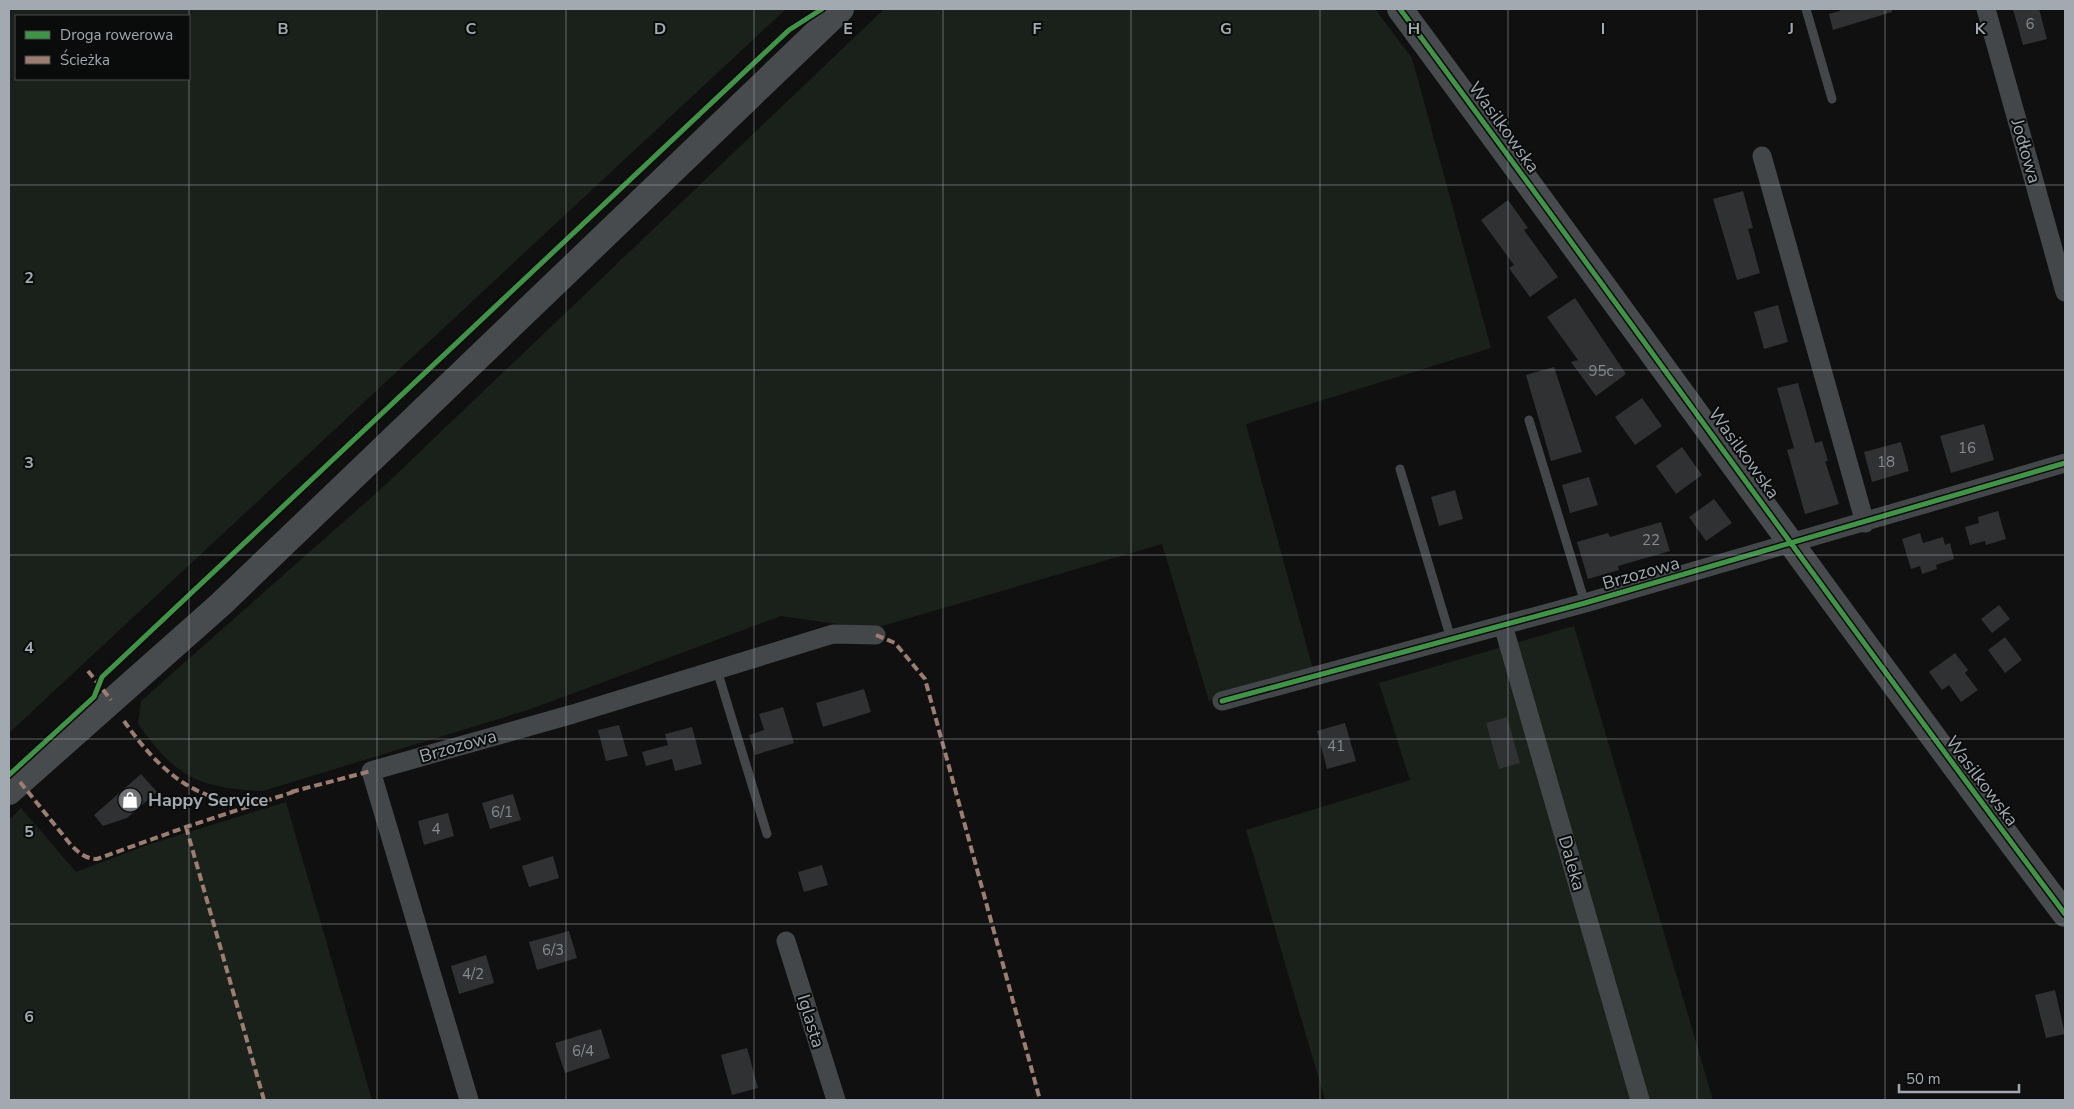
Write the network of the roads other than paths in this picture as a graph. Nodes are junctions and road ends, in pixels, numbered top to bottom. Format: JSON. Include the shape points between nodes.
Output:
{"nodes":[{"id":1,"x":841,"y":9,"type":"edge"},
{"id":2,"x":1400,"y":9,"type":"edge"},
{"id":3,"x":1806,"y":9,"type":"edge"},
{"id":4,"x":1986,"y":9,"type":"edge"},
{"id":5,"x":1832,"y":99,"type":"dead end"},
{"id":6,"x":1762,"y":156,"type":"dead end"},
{"id":7,"x":2065,"y":292,"type":"edge"},
{"id":8,"x":1529,"y":420,"type":"dead end"},
{"id":9,"x":2065,"y":464,"type":"edge"},
{"id":10,"x":1400,"y":469,"type":"dead end"},
{"id":11,"x":1865,"y":523,"type":"junction"},
{"id":12,"x":1793,"y":544,"type":"junction"},
{"id":13,"x":1585,"y":603,"type":"junction"},
{"id":14,"x":1503,"y":625,"type":"junction"},
{"id":15,"x":876,"y":635,"type":"dead end"},
{"id":16,"x":1451,"y":640,"type":"junction"},
{"id":17,"x":717,"y":670,"type":"junction"},
{"id":18,"x":1222,"y":701,"type":"dead end"},
{"id":19,"x":9,"y":792,"type":"edge"},
{"id":20,"x":767,"y":834,"type":"dead end"},
{"id":21,"x":2065,"y":914,"type":"edge"},
{"id":22,"x":786,"y":941,"type":"dead end"},
{"id":23,"x":469,"y":1100,"type":"edge"},
{"id":24,"x":836,"y":1100,"type":"edge"},
{"id":25,"x":1640,"y":1100,"type":"edge"}],
"edges":[{"from":1,"to":19,"type":"main road","via":[[221,604]]},
{"from":2,"to":12,"type":"main road","name":"Wasilkowska"},
{"from":3,"to":5,"type":"lane"},
{"from":4,"to":7,"type":"street","name":"Jodłowa"},
{"from":6,"to":11,"type":"street"},
{"from":8,"to":13,"type":"lane"},
{"from":9,"to":11,"type":"street","name":"Brzozowa"},
{"from":10,"to":16,"type":"lane"},
{"from":11,"to":12,"type":"street","name":"Brzozowa"},
{"from":12,"to":13,"type":"street","name":"Brzozowa"},
{"from":12,"to":21,"type":"main road","name":"Wasilkowska"},
{"from":13,"to":14,"type":"street","name":"Brzozowa"},
{"from":14,"to":16,"type":"street","name":"Brzozowa"},
{"from":14,"to":25,"type":"street","name":"Daleka"},
{"from":15,"to":17,"type":"street","name":"Brzozowa","via":[[833,634]]},
{"from":16,"to":18,"type":"street","name":"Brzozowa"},
{"from":17,"to":20,"type":"lane"},
{"from":17,"to":23,"type":"street","name":"Brzozowa","via":[[371,772]]},
{"from":22,"to":24,"type":"street","name":"Iglasta"}]}
